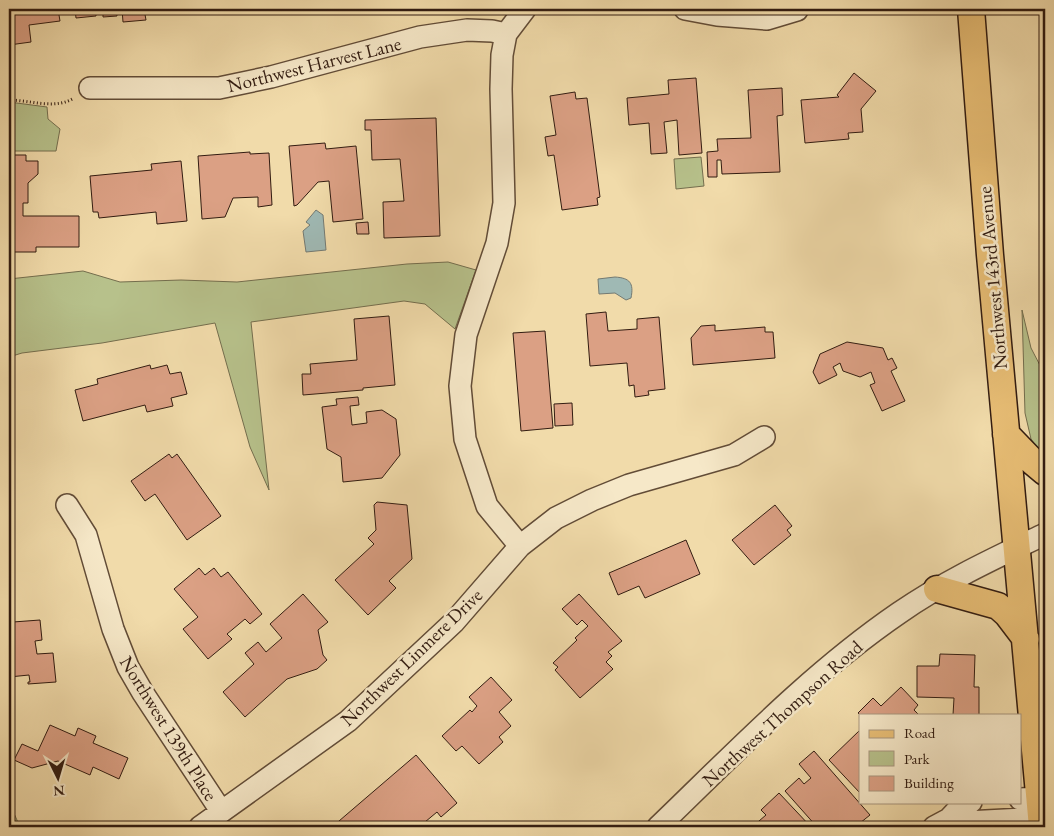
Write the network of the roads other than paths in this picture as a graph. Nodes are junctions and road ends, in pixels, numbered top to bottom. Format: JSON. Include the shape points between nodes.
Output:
{"nodes":[{"id":1,"x":525,"y":9,"type":"edge"},
{"id":2,"x":685,"y":9,"type":"edge"},
{"id":3,"x":971,"y":9,"type":"edge"},
{"id":4,"x":797,"y":10,"type":"edge"},
{"id":5,"x":506,"y":34,"type":"junction"},
{"id":6,"x":90,"y":88,"type":"road end"},
{"id":7,"x":1006,"y":434,"type":"junction"},
{"id":8,"x":764,"y":437,"type":"dead end"},
{"id":9,"x":1045,"y":472,"type":"edge"},
{"id":10,"x":67,"y":505,"type":"dead end"},
{"id":11,"x":1045,"y":534,"type":"edge"},
{"id":12,"x":520,"y":546,"type":"junction"},
{"id":13,"x":1016,"y":548,"type":"junction"},
{"id":14,"x":937,"y":589,"type":"junction"},
{"id":15,"x":1026,"y":640,"type":"junction"},
{"id":16,"x":963,"y":804,"type":"edge"},
{"id":17,"x":1036,"y":810,"type":"edge"},
{"id":18,"x":221,"y":811,"type":"junction"},
{"id":19,"x":941,"y":823,"type":"edge"},
{"id":20,"x":200,"y":827,"type":"edge"},
{"id":21,"x":658,"y":827,"type":"edge"}],
"edges":[{"from":1,"to":5,"type":"street"},
{"from":2,"to":4,"type":"street","via":[[767,19]]},
{"from":3,"to":7,"type":"main road","name":"Northwest 143rd Avenue"},
{"from":5,"to":6,"type":"street","name":"Northwest Harvest Lane","via":[[467,30],[420,37],[219,88]]},
{"from":5,"to":12,"type":"street","via":[[501,89],[504,203],[497,243],[466,335],[460,386],[465,439],[487,506]]},
{"from":7,"to":9,"type":"main road"},
{"from":7,"to":13,"type":"main road","name":"Northwest 143rd Avenue"},
{"from":8,"to":12,"type":"street","name":"Northwest Linmere Drive","via":[[734,456],[629,485],[592,500],[556,518]]},
{"from":10,"to":18,"type":"street","name":"Northwest 139th Place","via":[[86,535],[113,629],[128,667]]},
{"from":11,"to":13,"type":"street","name":"Northwest Thompson Road"},
{"from":12,"to":18,"type":"street","name":"Northwest Linmere Drive","via":[[454,622],[348,720]]},
{"from":13,"to":14,"type":"street","name":"Northwest Thompson Road"},
{"from":13,"to":15,"type":"main road","name":"Northwest 143rd Avenue"},
{"from":14,"to":15,"type":"main road","via":[[998,606]]},
{"from":14,"to":21,"type":"street","name":"Northwest Thompson Road","via":[[898,613],[821,673]]},
{"from":15,"to":17,"type":"main road","name":"Northwest 143rd Avenue"},
{"from":16,"to":19,"type":"street"},
{"from":17,"to":19,"type":"street","via":[[967,822]]},
{"from":18,"to":20,"type":"street","name":"Northwest Linmere Drive"}]}
